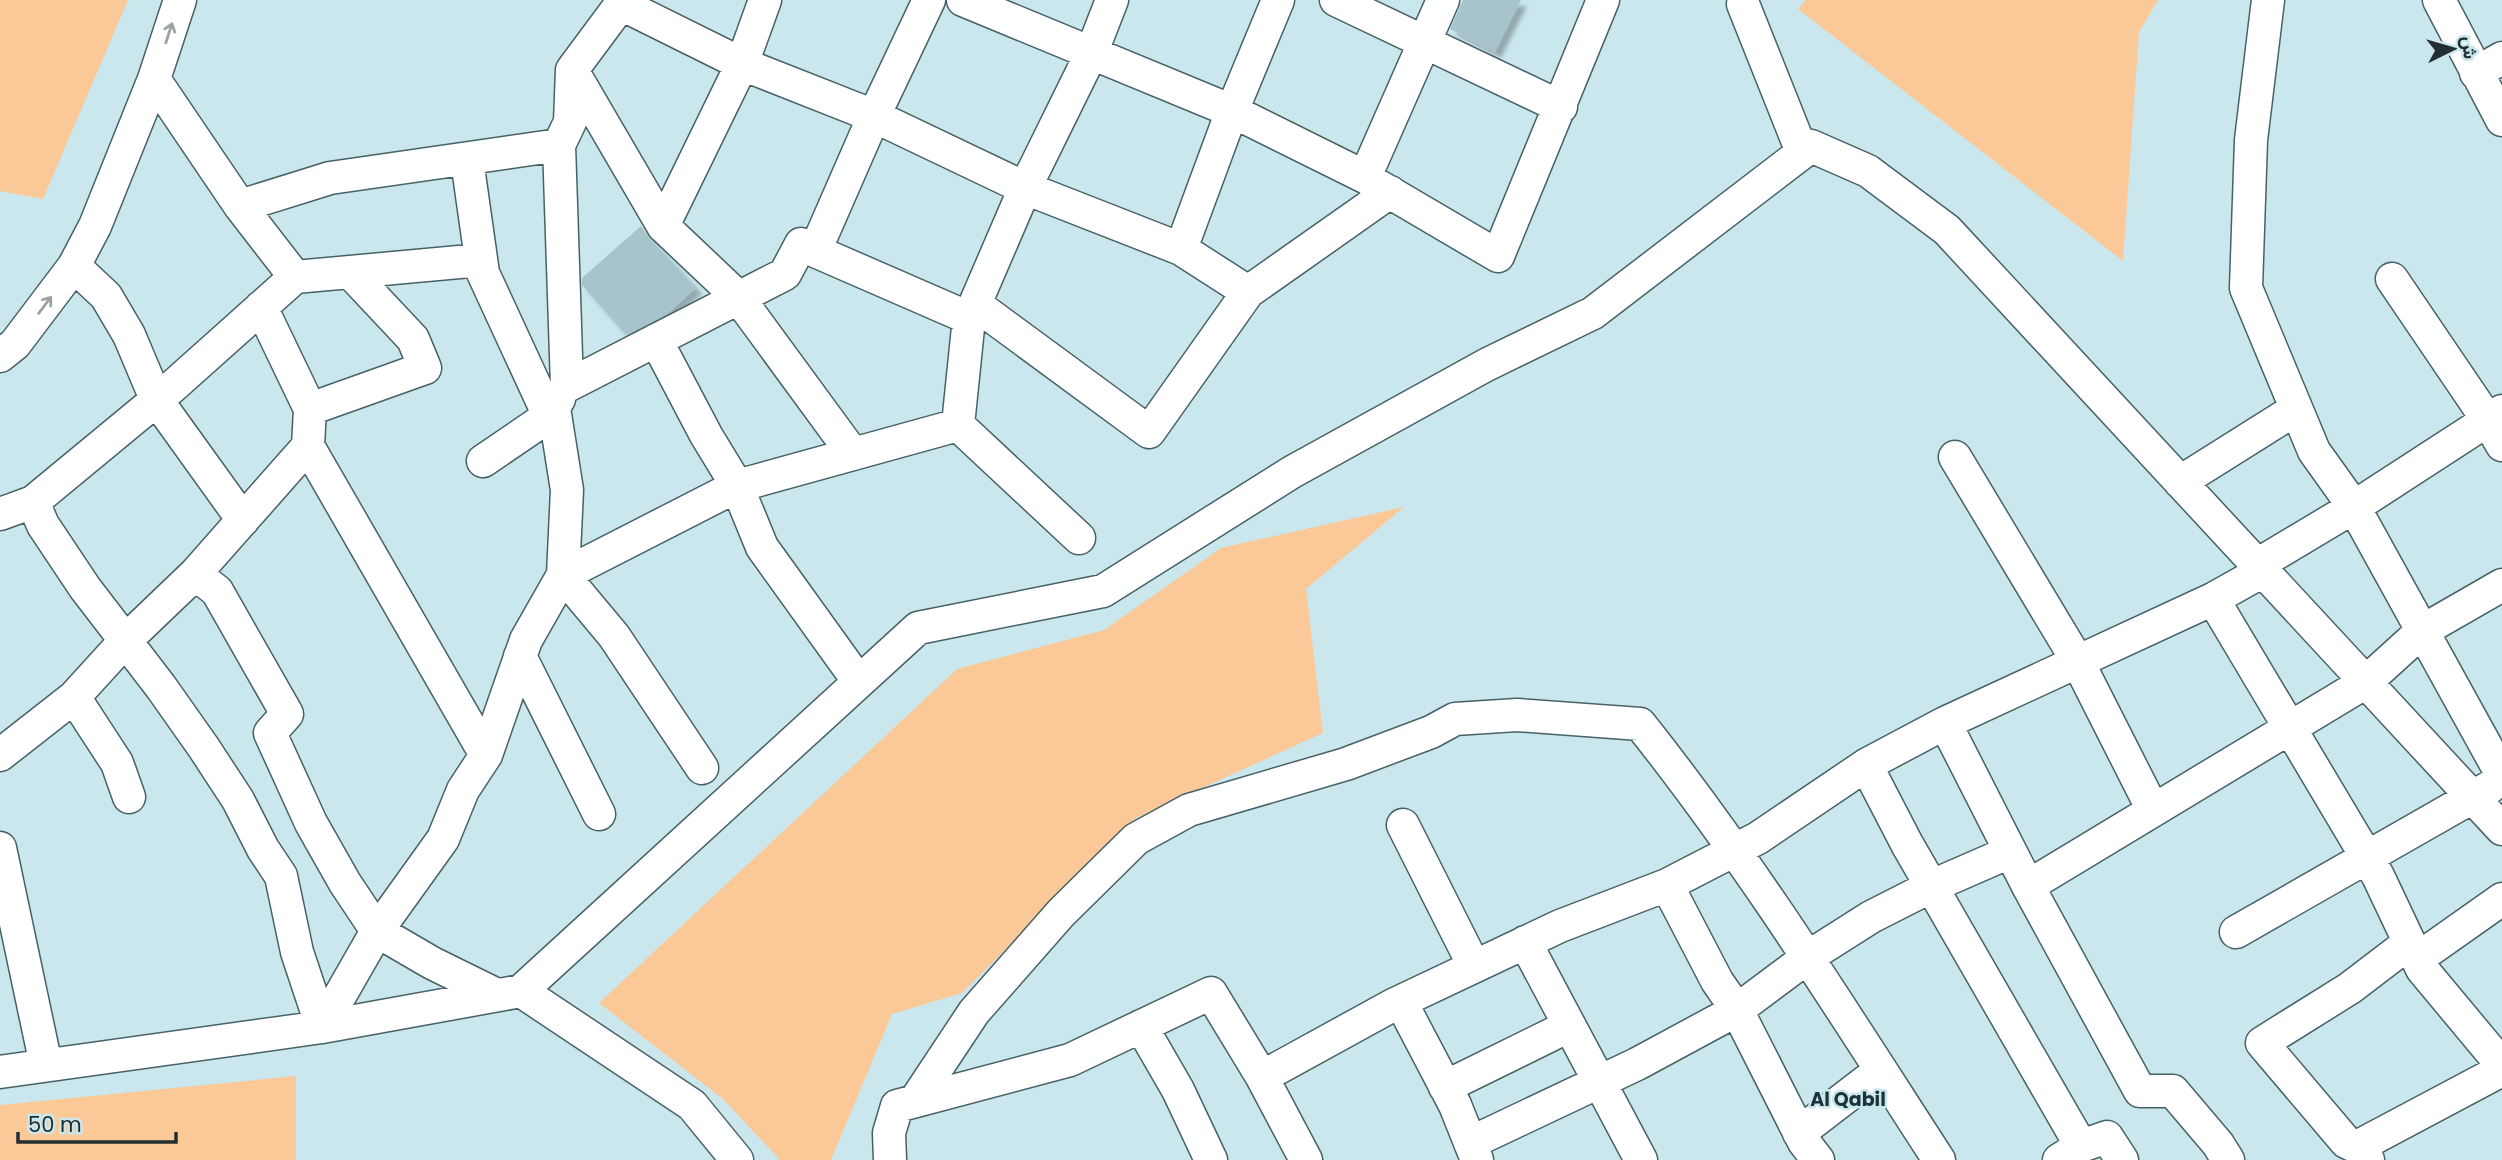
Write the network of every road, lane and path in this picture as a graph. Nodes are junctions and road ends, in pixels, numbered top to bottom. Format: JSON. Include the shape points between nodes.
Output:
{"nodes":[{"id":1,"x":180,"y":0,"type":"edge"},
{"id":2,"x":765,"y":0,"type":"edge"},
{"id":3,"x":929,"y":0,"type":"edge"},
{"id":4,"x":962,"y":0,"type":"edge"},
{"id":5,"x":1112,"y":0,"type":"edge"},
{"id":6,"x":1278,"y":0,"type":"edge"},
{"id":7,"x":1336,"y":0,"type":"edge"},
{"id":8,"x":1443,"y":0,"type":"edge"},
{"id":9,"x":1602,"y":0,"type":"edge"},
{"id":10,"x":2268,"y":0,"type":"edge"},
{"id":11,"x":2439,"y":0,"type":"edge"},
{"id":12,"x":1747,"y":1,"type":"edge"},
{"id":13,"x":621,"y":2,"type":"edge"},
{"id":14,"x":1424,"y":43,"type":"junction"},
{"id":15,"x":1091,"y":54,"type":"junction"},
{"id":16,"x":742,"y":64,"type":"junction"},
{"id":17,"x":2489,"y":65,"type":"edge"},
{"id":18,"x":572,"y":70,"type":"junction"},
{"id":19,"x":154,"y":79,"type":"junction"},
{"id":20,"x":1561,"y":107,"type":"junction"},
{"id":21,"x":1232,"y":111,"type":"junction"},
{"id":22,"x":874,"y":116,"type":"junction"},
{"id":23,"x":2502,"y":120,"type":"edge"},
{"id":24,"x":559,"y":145,"type":"junction"},
{"id":25,"x":1802,"y":152,"type":"junction"},
{"id":26,"x":467,"y":160,"type":"junction"},
{"id":27,"x":1377,"y":185,"type":"junction"},
{"id":28,"x":1024,"y":188,"type":"junction"},
{"id":29,"x":240,"y":206,"type":"junction"},
{"id":30,"x":663,"y":226,"type":"junction"},
{"id":31,"x":1181,"y":249,"type":"junction"},
{"id":32,"x":815,"y":251,"type":"junction"},
{"id":33,"x":481,"y":260,"type":"junction"},
{"id":34,"x":75,"y":266,"type":"junction"},
{"id":35,"x":350,"y":272,"type":"junction"},
{"id":36,"x":295,"y":277,"type":"junction"},
{"id":37,"x":2392,"y":279,"type":"dead end"},
{"id":38,"x":1248,"y":292,"type":"junction"},
{"id":39,"x":738,"y":297,"type":"junction"},
{"id":40,"x":261,"y":307,"type":"junction"},
{"id":41,"x":972,"y":311,"type":"junction"},
{"id":42,"x":656,"y":340,"type":"junction"},
{"id":43,"x":0,"y":356,"type":"edge"},
{"id":44,"x":156,"y":399,"type":"junction"},
{"id":45,"x":557,"y":403,"type":"junction"},
{"id":46,"x":310,"y":409,"type":"junction"},
{"id":47,"x":2296,"y":409,"type":"junction"},
{"id":48,"x":958,"y":425,"type":"junction"},
{"id":49,"x":2497,"y":425,"type":"edge"},
{"id":50,"x":308,"y":446,"type":"junction"},
{"id":51,"x":853,"y":454,"type":"junction"},
{"id":52,"x":1955,"y":457,"type":"dead end"},
{"id":53,"x":483,"y":461,"type":"dead end"},
{"id":54,"x":2180,"y":482,"type":"junction"},
{"id":55,"x":737,"y":485,"type":"junction"},
{"id":56,"x":33,"y":502,"type":"junction"},
{"id":57,"x":2354,"y":507,"type":"junction"},
{"id":58,"x":0,"y":514,"type":"edge"},
{"id":59,"x":243,"y":520,"type":"junction"},
{"id":60,"x":1079,"y":538,"type":"dead end"},
{"id":61,"x":2260,"y":568,"type":"junction"},
{"id":62,"x":195,"y":574,"type":"junction"},
{"id":63,"x":563,"y":575,"type":"junction"},
{"id":64,"x":2502,"y":585,"type":"edge"},
{"id":65,"x":2213,"y":599,"type":"junction"},
{"id":66,"x":2422,"y":631,"type":"junction"},
{"id":67,"x":125,"y":640,"type":"junction"},
{"id":68,"x":520,"y":656,"type":"junction"},
{"id":69,"x":2078,"y":662,"type":"junction"},
{"id":70,"x":859,"y":682,"type":"junction"},
{"id":71,"x":2366,"y":682,"type":"junction"},
{"id":72,"x":74,"y":697,"type":"junction"},
{"id":73,"x":1945,"y":723,"type":"junction"},
{"id":74,"x":2289,"y":728,"type":"junction"},
{"id":75,"x":0,"y":755,"type":"edge"},
{"id":76,"x":486,"y":755,"type":"junction"},
{"id":77,"x":1866,"y":765,"type":"junction"},
{"id":78,"x":702,"y":768,"type":"dead end"},
{"id":79,"x":2502,"y":777,"type":"edge"},
{"id":80,"x":129,"y":797,"type":"dead end"},
{"id":81,"x":2472,"y":797,"type":"junction"},
{"id":82,"x":2153,"y":810,"type":"junction"},
{"id":83,"x":598,"y":814,"type":"dead end"},
{"id":84,"x":1403,"y":825,"type":"dead end"},
{"id":85,"x":2502,"y":829,"type":"edge"},
{"id":86,"x":0,"y":848,"type":"edge"},
{"id":87,"x":1732,"y":850,"type":"junction"},
{"id":88,"x":2010,"y":852,"type":"junction"},
{"id":89,"x":2367,"y":857,"type":"junction"},
{"id":90,"x":1667,"y":885,"type":"junction"},
{"id":91,"x":1932,"y":886,"type":"junction"},
{"id":92,"x":2028,"y":886,"type":"junction"},
{"id":93,"x":2502,"y":899,"type":"edge"},
{"id":94,"x":377,"y":931,"type":"junction"},
{"id":95,"x":2236,"y":932,"type":"dead end"},
{"id":96,"x":1525,"y":942,"type":"junction"},
{"id":97,"x":2413,"y":951,"type":"junction"},
{"id":98,"x":1808,"y":957,"type":"junction"},
{"id":99,"x":1474,"y":967,"type":"junction"},
{"id":100,"x":509,"y":993,"type":"junction"},
{"id":101,"x":1401,"y":1002,"type":"junction"},
{"id":102,"x":1737,"y":1010,"type":"junction"},
{"id":103,"x":1141,"y":1026,"type":"junction"},
{"id":104,"x":1569,"y":1026,"type":"junction"},
{"id":105,"x":322,"y":1027,"type":"junction"},
{"id":106,"x":46,"y":1065,"type":"junction"},
{"id":107,"x":2502,"y":1068,"type":"edge"},
{"id":108,"x":1881,"y":1070,"type":"junction"},
{"id":109,"x":0,"y":1072,"type":"edge"},
{"id":110,"x":1262,"y":1077,"type":"junction"},
{"id":111,"x":1599,"y":1082,"type":"junction"},
{"id":112,"x":1445,"y":1087,"type":"junction"},
{"id":113,"x":915,"y":1101,"type":"junction"},
{"id":114,"x":1799,"y":1133,"type":"junction"},
{"id":115,"x":1474,"y":1151,"type":"edge"},
{"id":116,"x":2070,"y":1153,"type":"edge"},
{"id":117,"x":2363,"y":1153,"type":"edge"},
{"id":118,"x":737,"y":1160,"type":"edge"},
{"id":119,"x":890,"y":1160,"type":"edge"},
{"id":120,"x":1211,"y":1160,"type":"edge"},
{"id":121,"x":1307,"y":1160,"type":"edge"},
{"id":122,"x":1641,"y":1160,"type":"edge"},
{"id":123,"x":1818,"y":1160,"type":"edge"},
{"id":124,"x":1939,"y":1160,"type":"edge"},
{"id":125,"x":2122,"y":1160,"type":"edge"},
{"id":126,"x":2228,"y":1160,"type":"edge"}],
"edges":[{"from":19,"to":1,"type":"street","one_way":true},
{"from":2,"to":16,"type":"street"},
{"from":3,"to":22,"type":"street"},
{"from":4,"to":15,"type":"street"},
{"from":5,"to":15,"type":"street"},
{"from":6,"to":21,"type":"street"},
{"from":7,"to":14,"type":"street"},
{"from":8,"to":14,"type":"street"},
{"from":9,"to":20,"type":"street"},
{"from":10,"to":47,"type":"street","via":[[2251,140],[2246,288]]},
{"from":11,"to":17,"type":"street"},
{"from":12,"to":25,"type":"street"},
{"from":13,"to":16,"type":"street"},
{"from":13,"to":18,"type":"street"},
{"from":14,"to":20,"type":"street"},
{"from":14,"to":27,"type":"street"},
{"from":15,"to":21,"type":"street"},
{"from":15,"to":28,"type":"street"},
{"from":16,"to":22,"type":"street"},
{"from":16,"to":30,"type":"street"},
{"from":17,"to":23,"type":"street"},
{"from":18,"to":24,"type":"street","via":[[570,122]]},
{"from":18,"to":30,"type":"street"},
{"from":19,"to":29,"type":"street"},
{"from":19,"to":34,"type":"street"},
{"from":20,"to":27,"type":"street","via":[[1499,256]]},
{"from":21,"to":27,"type":"street"},
{"from":21,"to":31,"type":"street"},
{"from":22,"to":28,"type":"street"},
{"from":22,"to":32,"type":"street"},
{"from":24,"to":26,"type":"street"},
{"from":24,"to":45,"type":"street"},
{"from":25,"to":54,"type":"street","via":[[1811,146],[1868,171],[1947,230]]},
{"from":25,"to":70,"type":"street","via":[[1593,313],[1486,365],[1292,471],[1103,591],[918,628]]},
{"from":26,"to":29,"type":"street","via":[[330,178]]},
{"from":26,"to":33,"type":"street"},
{"from":27,"to":38,"type":"street"},
{"from":28,"to":31,"type":"street"},
{"from":28,"to":41,"type":"street"},
{"from":29,"to":36,"type":"street"},
{"from":30,"to":39,"type":"street"},
{"from":31,"to":38,"type":"street"},
{"from":32,"to":39,"type":"street","via":[[801,244],[785,274]]},
{"from":32,"to":41,"type":"street"},
{"from":33,"to":35,"type":"street"},
{"from":33,"to":45,"type":"street","via":[[483,272]]},
{"from":43,"to":34,"type":"street","one_way":true,"via":[[15,344]]},
{"from":34,"to":44,"type":"street","via":[[106,296],[129,335]]},
{"from":35,"to":36,"type":"street"},
{"from":35,"to":46,"type":"street","via":[[413,339],[425,368]]},
{"from":36,"to":40,"type":"street"},
{"from":37,"to":49,"type":"street"},
{"from":38,"to":41,"type":"street","via":[[1149,432]]},
{"from":39,"to":42,"type":"street"},
{"from":39,"to":51,"type":"street"},
{"from":40,"to":44,"type":"street"},
{"from":40,"to":46,"type":"street"},
{"from":41,"to":48,"type":"street"},
{"from":42,"to":45,"type":"street"},
{"from":42,"to":55,"type":"street"},
{"from":44,"to":56,"type":"street"},
{"from":44,"to":59,"type":"street"},
{"from":45,"to":53,"type":"street"},
{"from":45,"to":63,"type":"street","via":[[567,490]]},
{"from":46,"to":50,"type":"street"},
{"from":47,"to":54,"type":"street"},
{"from":47,"to":57,"type":"street","via":[[2314,451]]},
{"from":48,"to":51,"type":"street"},
{"from":48,"to":60,"type":"street"},
{"from":49,"to":57,"type":"street"},
{"from":50,"to":59,"type":"street"},
{"from":50,"to":76,"type":"street"},
{"from":51,"to":55,"type":"street"},
{"from":52,"to":69,"type":"street"},
{"from":54,"to":61,"type":"street"},
{"from":55,"to":63,"type":"street"},
{"from":55,"to":70,"type":"street","via":[[762,547]]},
{"from":56,"to":58,"type":"street"},
{"from":56,"to":67,"type":"street","via":[[43,526]]},
{"from":57,"to":61,"type":"street"},
{"from":57,"to":66,"type":"street"},
{"from":59,"to":62,"type":"street"},
{"from":61,"to":65,"type":"street"},
{"from":61,"to":71,"type":"street"},
{"from":62,"to":67,"type":"street"},
{"from":62,"to":94,"type":"street","via":[[216,591],[287,713],[270,733],[311,823]]},
{"from":63,"to":68,"type":"street"},
{"from":63,"to":78,"type":"street","via":[[614,636]]},
{"from":64,"to":66,"type":"street"},
{"from":65,"to":69,"type":"street"},
{"from":65,"to":74,"type":"street"},
{"from":66,"to":71,"type":"street"},
{"from":66,"to":79,"type":"street"},
{"from":67,"to":72,"type":"street"},
{"from":67,"to":105,"type":"street","via":[[204,748],[281,876],[297,951]]},
{"from":68,"to":76,"type":"street"},
{"from":68,"to":83,"type":"street"},
{"from":69,"to":73,"type":"street"},
{"from":69,"to":82,"type":"street"},
{"from":70,"to":100,"type":"street"},
{"from":71,"to":74,"type":"street"},
{"from":71,"to":81,"type":"street"},
{"from":72,"to":75,"type":"street"},
{"from":72,"to":80,"type":"street","via":[[117,762]]},
{"from":73,"to":77,"type":"street"},
{"from":73,"to":88,"type":"street"},
{"from":74,"to":82,"type":"street"},
{"from":74,"to":89,"type":"street"},
{"from":76,"to":94,"type":"street","via":[[463,790],[443,839]]},
{"from":77,"to":87,"type":"street","via":[[1758,838]]},
{"from":77,"to":91,"type":"street"},
{"from":79,"to":81,"type":"street"},
{"from":81,"to":85,"type":"street"},
{"from":81,"to":89,"type":"street"},
{"from":82,"to":92,"type":"street"},
{"from":84,"to":99,"type":"street"},
{"from":86,"to":106,"type":"street"},
{"from":87,"to":90,"type":"street"},
{"from":87,"to":98,"type":"street"},
{"from":87,"to":113,"type":"street","via":[[1640,724],[1517,715],[1455,719],[1346,764],[1189,810],[1136,839],[1061,913],[974,1012]]},
{"from":88,"to":91,"type":"street"},
{"from":88,"to":92,"type":"street"},
{"from":89,"to":95,"type":"street"},
{"from":89,"to":97,"type":"street"},
{"from":90,"to":96,"type":"street"},
{"from":90,"to":102,"type":"street"},
{"from":91,"to":98,"type":"street"},
{"from":91,"to":116,"type":"street"},
{"from":92,"to":126,"type":"street","via":[[2140,1091],[2173,1091]]},
{"from":93,"to":97,"type":"street"},
{"from":94,"to":100,"type":"street","via":[[432,963]]},
{"from":94,"to":105,"type":"street"},
{"from":96,"to":99,"type":"street"},
{"from":96,"to":104,"type":"street"},
{"from":97,"to":107,"type":"street","via":[[2422,969]]},
{"from":97,"to":117,"type":"street","via":[[2262,1043],[2346,1142]]},
{"from":98,"to":102,"type":"street"},
{"from":98,"to":108,"type":"street"},
{"from":99,"to":101,"type":"street"},
{"from":100,"to":105,"type":"street"},
{"from":100,"to":118,"type":"street","via":[[692,1105]]},
{"from":101,"to":110,"type":"street"},
{"from":101,"to":112,"type":"street"},
{"from":102,"to":111,"type":"street"},
{"from":102,"to":114,"type":"street"},
{"from":103,"to":110,"type":"street","via":[[1211,993]]},
{"from":103,"to":113,"type":"street","via":[[1070,1060]]},
{"from":103,"to":120,"type":"street"},
{"from":104,"to":111,"type":"street"},
{"from":104,"to":112,"type":"street"},
{"from":105,"to":106,"type":"street"},
{"from":106,"to":109,"type":"street"},
{"from":107,"to":117,"type":"street"},
{"from":108,"to":114,"type":"street"},
{"from":108,"to":124,"type":"street"},
{"from":110,"to":121,"type":"street"},
{"from":111,"to":115,"type":"street"},
{"from":111,"to":122,"type":"street"},
{"from":112,"to":115,"type":"street"},
{"from":113,"to":119,"type":"street","via":[[897,1106],[889,1133]]},
{"from":114,"to":123,"type":"street"},
{"from":116,"to":125,"type":"street","via":[[2107,1137]]}]}
